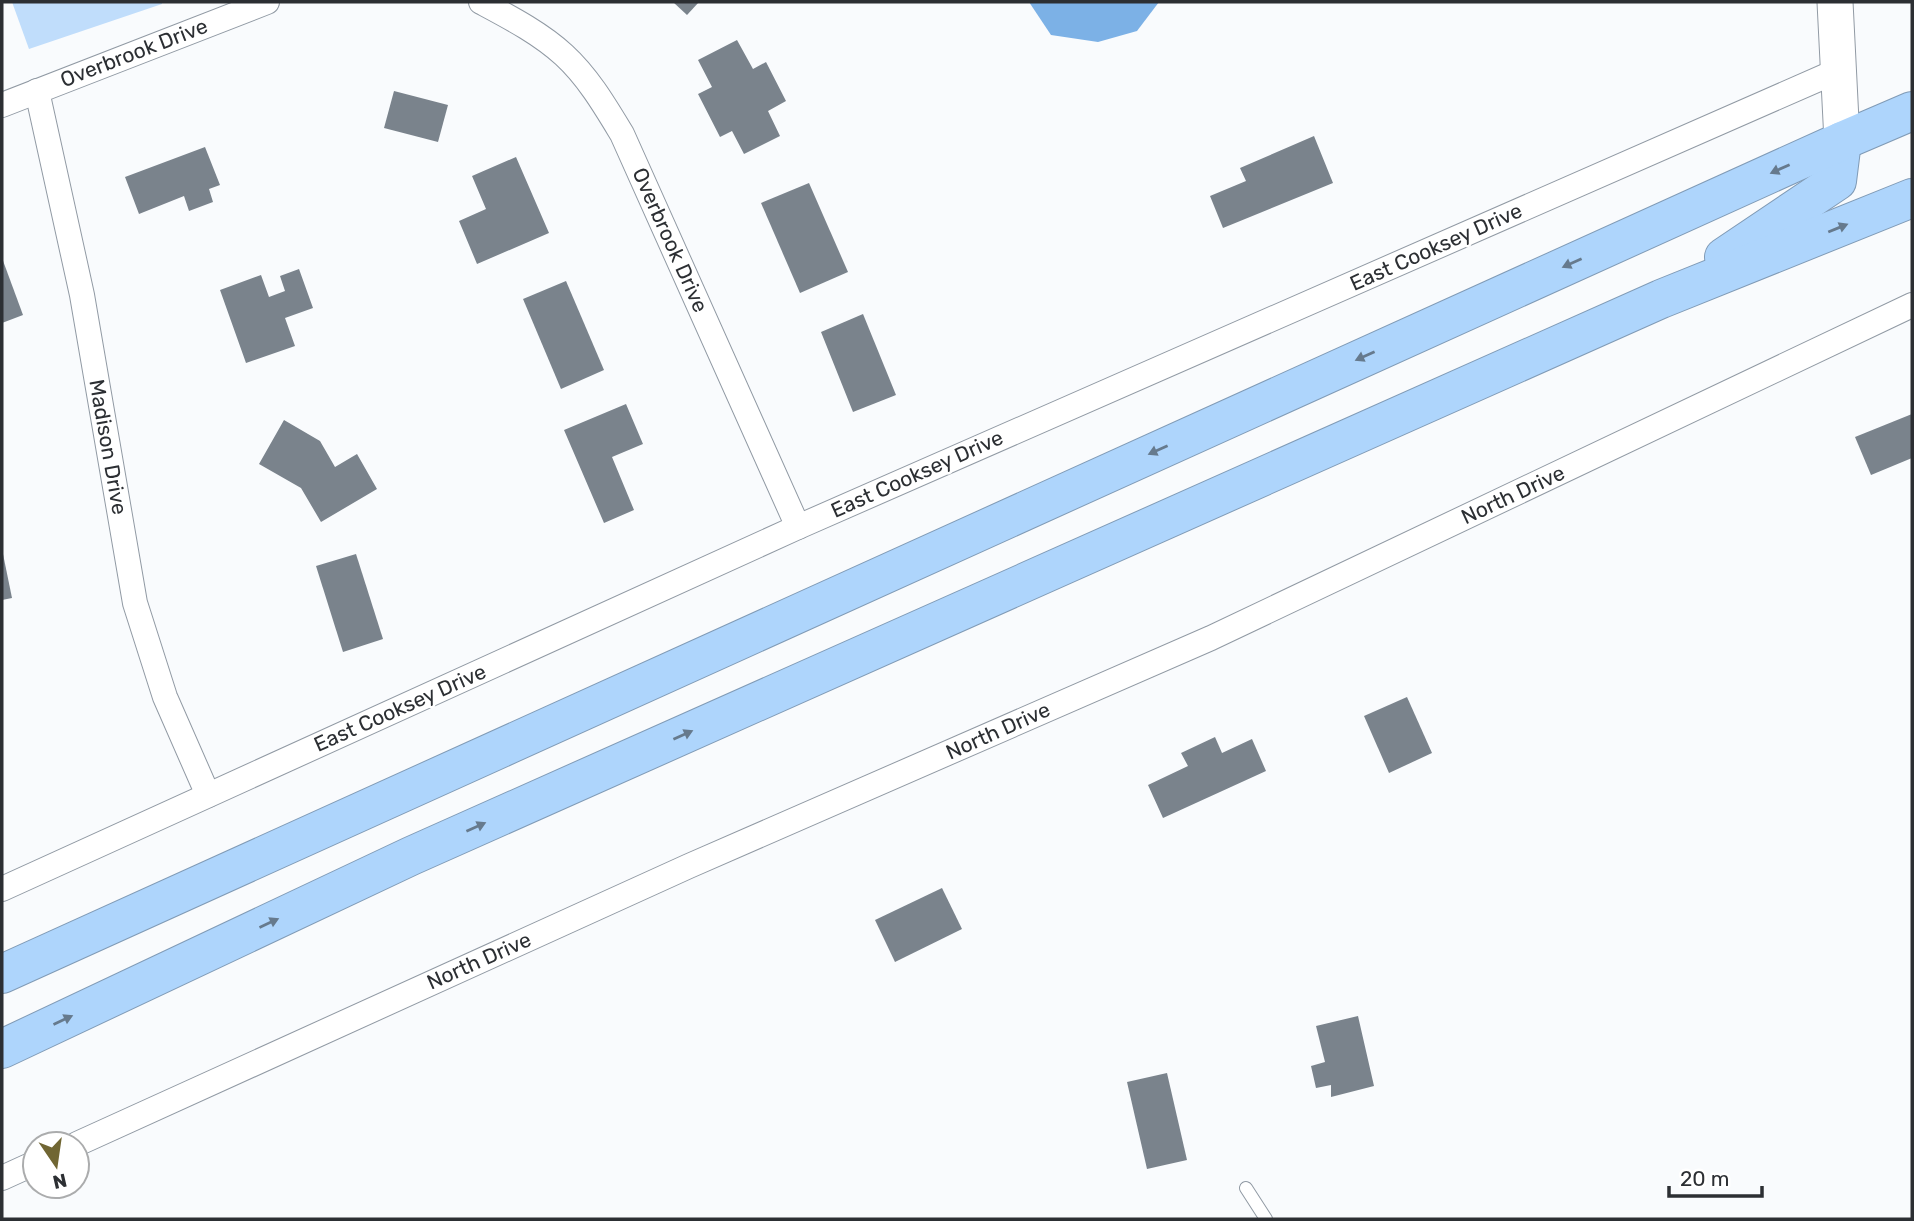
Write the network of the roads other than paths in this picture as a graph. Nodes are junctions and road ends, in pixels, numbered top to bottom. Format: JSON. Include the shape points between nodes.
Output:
{"nodes":[{"id":1,"x":267,"y":2,"type":"edge"},
{"id":2,"x":481,"y":2,"type":"edge"},
{"id":3,"x":1835,"y":2,"type":"edge"},
{"id":4,"x":1837,"y":71,"type":"junction"},
{"id":5,"x":37,"y":91,"type":"junction"},
{"id":6,"x":2,"y":106,"type":"edge"},
{"id":7,"x":1912,"y":111,"type":"edge"},
{"id":8,"x":1842,"y":141,"type":"junction"},
{"id":9,"x":1912,"y":194,"type":"edge"},
{"id":10,"x":1661,"y":299,"type":"junction"},
{"id":11,"x":1912,"y":305,"type":"edge"},
{"id":12,"x":798,"y":527,"type":"junction"},
{"id":13,"x":208,"y":795,"type":"junction"},
{"id":14,"x":2,"y":889,"type":"edge"},
{"id":15,"x":2,"y":974,"type":"edge"},
{"id":16,"x":2,"y":1049,"type":"edge"},
{"id":17,"x":91,"y":1138,"type":"edge"},
{"id":18,"x":21,"y":1169,"type":"edge"},
{"id":19,"x":2,"y":1178,"type":"edge"},
{"id":20,"x":1246,"y":1188,"type":"dead end"},
{"id":21,"x":1266,"y":1219,"type":"edge"}],
"edges":[{"from":1,"to":5,"type":"street","name":"Overbrook Drive"},
{"from":2,"to":12,"type":"street","name":"Overbrook Drive","via":[[564,54],[596,92],[622,134]]},
{"from":3,"to":4,"type":"street"},
{"from":4,"to":8,"type":"street"},
{"from":4,"to":12,"type":"street","name":"East Cooksey Drive"},
{"from":5,"to":6,"type":"street","name":"Overbrook Drive"},
{"from":5,"to":13,"type":"street","name":"Madison Drive","via":[[82,295],[135,603],[165,697]]},
{"from":7,"to":8,"type":"highway"},
{"from":8,"to":10,"type":"highway","via":[[1837,181]]},
{"from":8,"to":15,"type":"highway","one_way":true},
{"from":10,"to":9,"type":"highway","one_way":true},
{"from":16,"to":10,"type":"highway","one_way":true,"via":[[411,856]]},
{"from":11,"to":17,"type":"street","name":"North Drive","via":[[1212,638],[689,866]]},
{"from":12,"to":13,"type":"street","name":"East Cooksey Drive"},
{"from":13,"to":14,"type":"street","name":"East Cooksey Drive"},
{"from":18,"to":19,"type":"street"},
{"from":20,"to":21,"type":"lane"}]}
